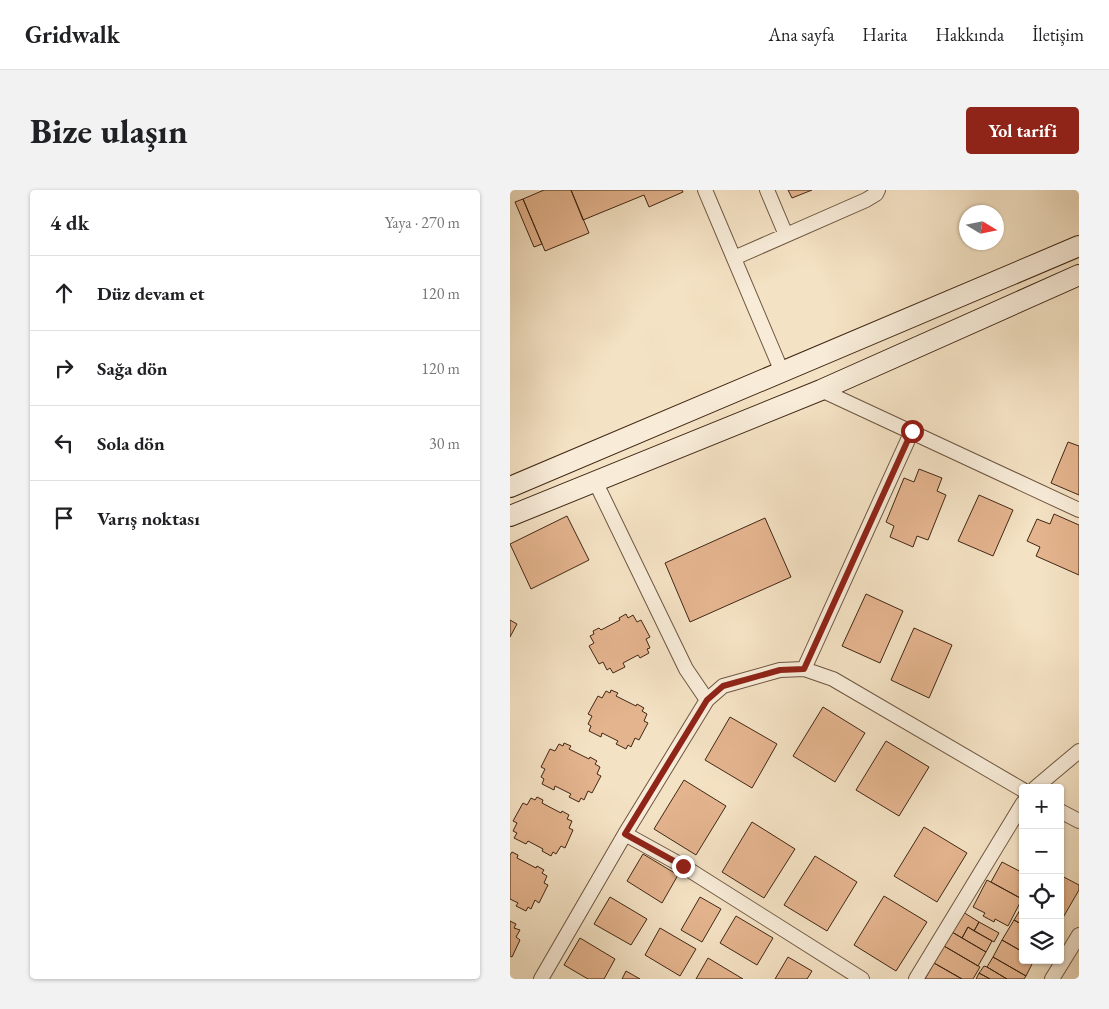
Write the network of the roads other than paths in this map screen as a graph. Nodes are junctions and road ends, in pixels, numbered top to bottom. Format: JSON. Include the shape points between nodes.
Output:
{"nodes":[{"id":1,"x":705,"y":190,"type":"edge"},
{"id":2,"x":767,"y":190,"type":"edge"},
{"id":3,"x":878,"y":190,"type":"edge"},
{"id":4,"x":786,"y":235,"type":"junction"},
{"id":5,"x":1079,"y":246,"type":"edge"},
{"id":6,"x":734,"y":258,"type":"junction"},
{"id":7,"x":1079,"y":275,"type":"edge"},
{"id":8,"x":782,"y":372,"type":"junction"},
{"id":9,"x":821,"y":390,"type":"junction"},
{"id":10,"x":912,"y":431,"type":"junction"},
{"id":11,"x":595,"y":481,"type":"junction"},
{"id":12,"x":510,"y":487,"type":"edge"},
{"id":13,"x":1079,"y":510,"type":"edge"},
{"id":14,"x":510,"y":516,"type":"edge"},
{"id":15,"x":804,"y":669,"type":"junction"},
{"id":16,"x":707,"y":700,"type":"junction"},
{"id":17,"x":1079,"y":751,"type":"edge"},
{"id":18,"x":1040,"y":784,"type":"edge"},
{"id":19,"x":1019,"y":788,"type":"edge"},
{"id":20,"x":1019,"y":810,"type":"edge"},
{"id":21,"x":1064,"y":813,"type":"edge"},
{"id":22,"x":1079,"y":821,"type":"edge"},
{"id":23,"x":625,"y":834,"type":"junction"},
{"id":24,"x":1079,"y":935,"type":"edge"},
{"id":25,"x":541,"y":979,"type":"edge"},
{"id":26,"x":862,"y":979,"type":"edge"},
{"id":27,"x":916,"y":979,"type":"edge"},
{"id":28,"x":1052,"y":979,"type":"edge"}],
"edges":[{"from":1,"to":6,"type":"street"},
{"from":2,"to":4,"type":"street"},
{"from":3,"to":4,"type":"street","via":[[866,200]]},
{"from":4,"to":6,"type":"street"},
{"from":5,"to":8,"type":"street"},
{"from":6,"to":8,"type":"street"},
{"from":7,"to":9,"type":"street"},
{"from":8,"to":12,"type":"street"},
{"from":9,"to":10,"type":"street"},
{"from":9,"to":11,"type":"street"},
{"from":10,"to":13,"type":"street"},
{"from":10,"to":15,"type":"street"},
{"from":11,"to":14,"type":"street"},
{"from":11,"to":16,"type":"street","via":[[686,669]]},
{"from":15,"to":16,"type":"street","via":[[780,670],[723,686]]},
{"from":15,"to":19,"type":"street","via":[[833,679]]},
{"from":16,"to":23,"type":"street"},
{"from":17,"to":18,"type":"street"},
{"from":20,"to":27,"type":"street"},
{"from":21,"to":22,"type":"street"},
{"from":23,"to":25,"type":"street"},
{"from":23,"to":26,"type":"street","via":[[683,866]]},
{"from":24,"to":28,"type":"street"}]}
